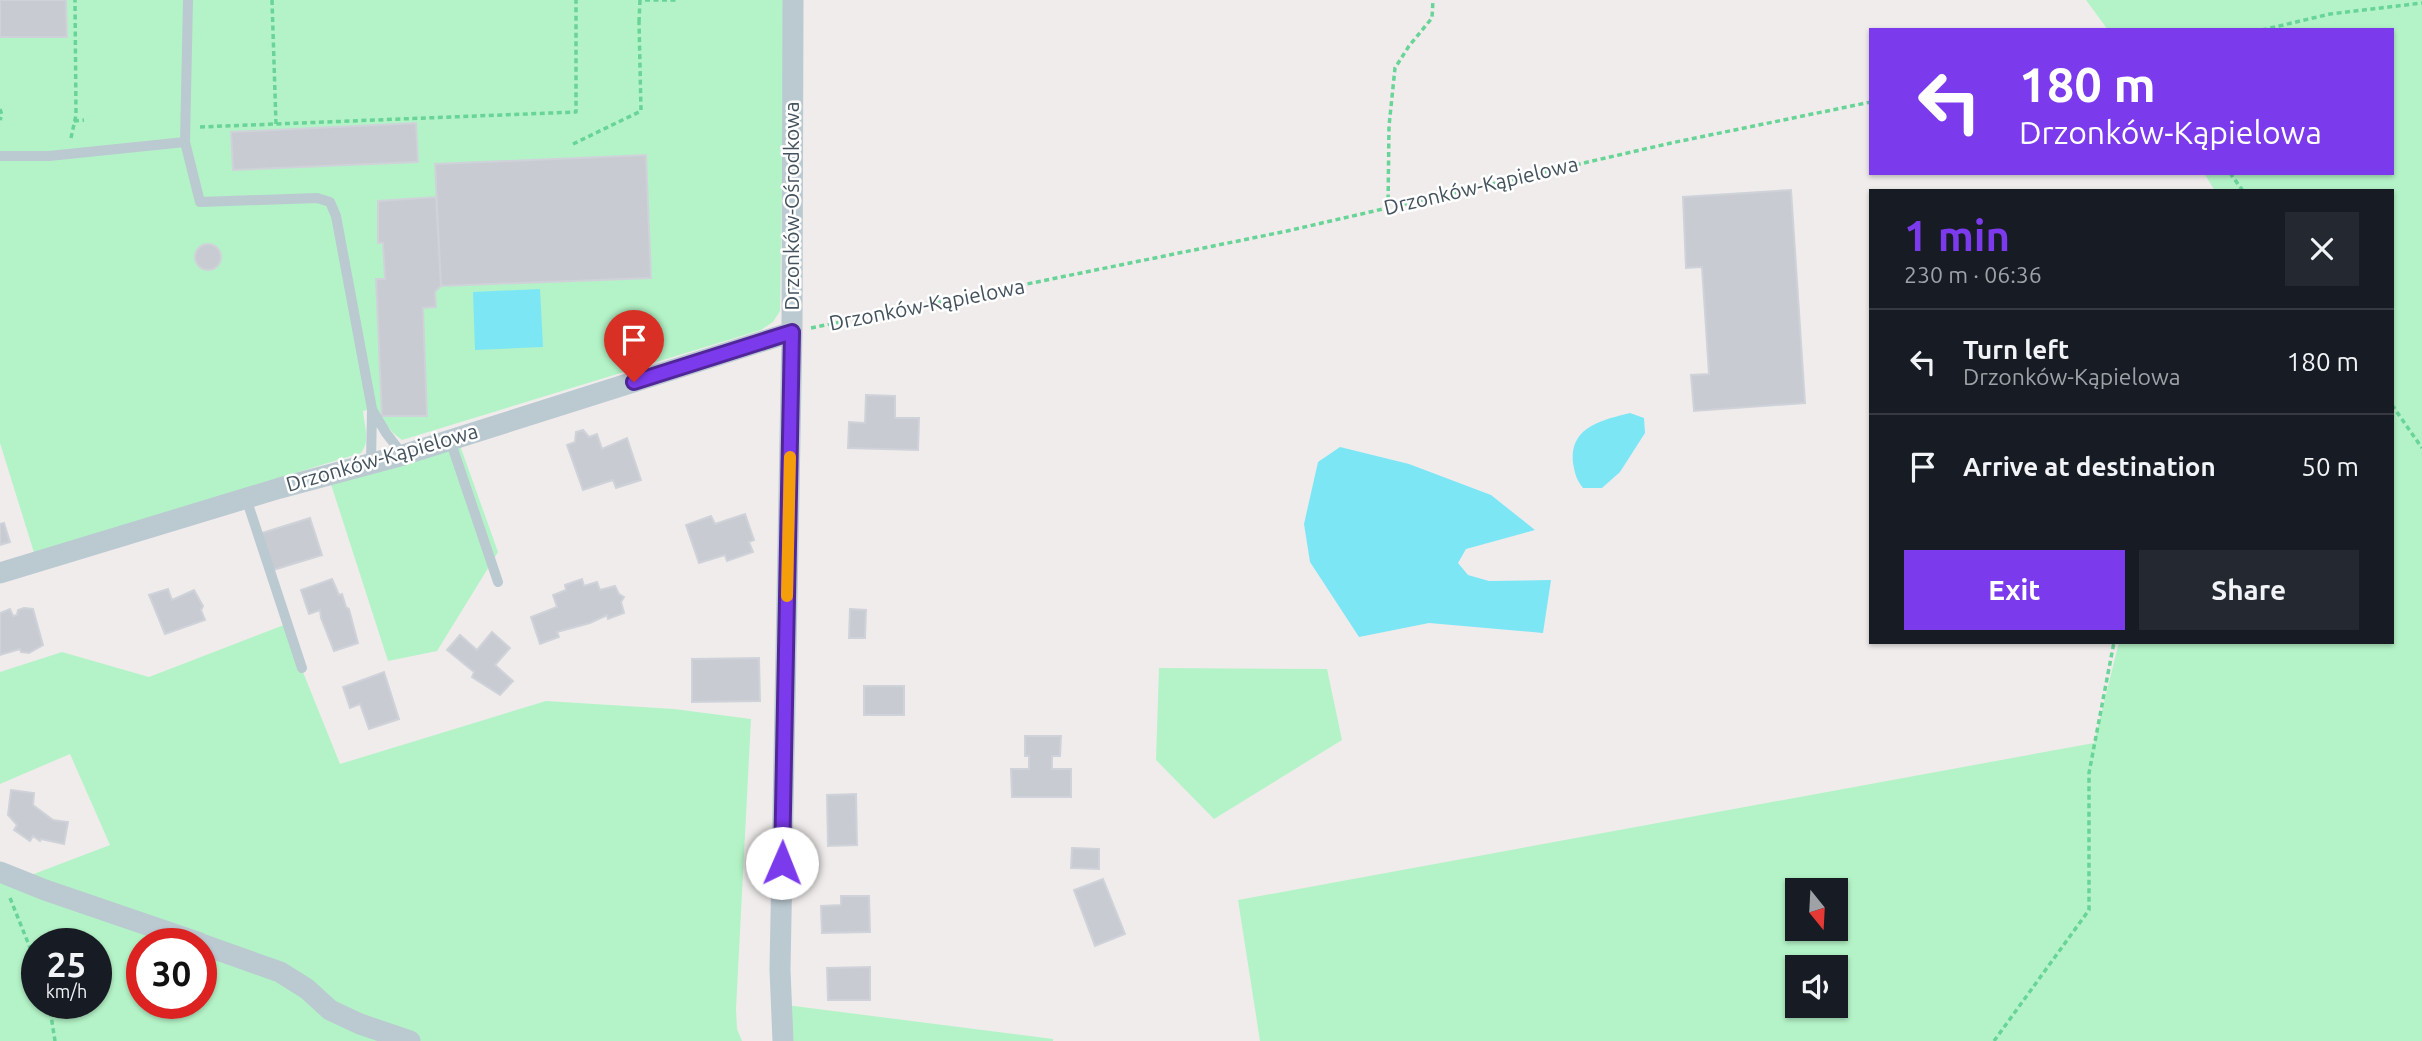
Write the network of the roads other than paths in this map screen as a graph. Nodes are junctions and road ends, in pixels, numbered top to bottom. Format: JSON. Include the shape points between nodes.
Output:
{"nodes":[{"id":1,"x":188,"y":0,"type":"edge"},
{"id":2,"x":793,"y":0,"type":"edge"},
{"id":3,"x":185,"y":142,"type":"junction"},
{"id":4,"x":0,"y":156,"type":"edge"},
{"id":5,"x":792,"y":332,"type":"junction"},
{"id":6,"x":372,"y":409,"type":"junction"},
{"id":7,"x":450,"y":440,"type":"junction"},
{"id":8,"x":403,"y":455,"type":"junction"},
{"id":9,"x":372,"y":463,"type":"junction"},
{"id":10,"x":246,"y":498,"type":"junction"},
{"id":11,"x":0,"y":573,"type":"edge"},
{"id":12,"x":498,"y":582,"type":"dead end"},
{"id":13,"x":302,"y":667,"type":"dead end"},
{"id":14,"x":0,"y":872,"type":"edge"},
{"id":15,"x":157,"y":928,"type":"edge"},
{"id":16,"x":217,"y":949,"type":"edge"},
{"id":17,"x":410,"y":1041,"type":"edge"},
{"id":18,"x":783,"y":1041,"type":"edge"}],
"edges":[{"from":1,"to":3,"type":"lane"},
{"from":2,"to":5,"type":"street","name":"Drzonków-Ośrodkowa"},
{"from":3,"to":4,"type":"lane","via":[[49,156]]},
{"from":3,"to":6,"type":"lane","via":[[200,202],[317,198],[330,202]]},
{"from":5,"to":7,"type":"street","name":"Drzonków-Kąpielowa"},
{"from":5,"to":18,"type":"street","name":"Drzonków-Ośrodkowa","via":[[780,956]]},
{"from":6,"to":8,"type":"lane"},
{"from":6,"to":9,"type":"lane"},
{"from":7,"to":8,"type":"street","name":"Drzonków-Kąpielowa"},
{"from":7,"to":12,"type":"lane"},
{"from":8,"to":9,"type":"street","name":"Drzonków-Kąpielowa"},
{"from":9,"to":10,"type":"street","name":"Drzonków-Kąpielowa"},
{"from":10,"to":11,"type":"street","name":"Drzonków-Kąpielowa"},
{"from":10,"to":13,"type":"lane"},
{"from":14,"to":15,"type":"street"},
{"from":16,"to":17,"type":"street","via":[[280,972],[330,1010]]}]}
